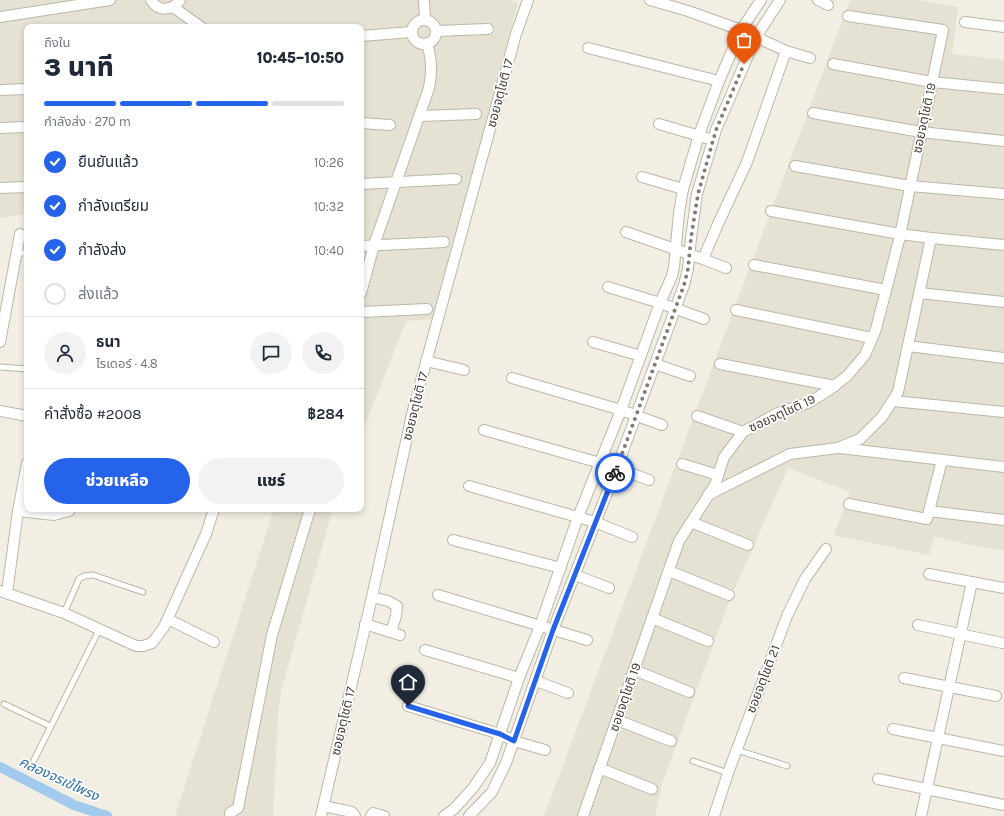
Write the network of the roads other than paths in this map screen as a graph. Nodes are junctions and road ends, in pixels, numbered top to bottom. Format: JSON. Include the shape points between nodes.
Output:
{"nodes":[{"id":1,"x":110,"y":0,"type":"edge"},
{"id":2,"x":151,"y":0,"type":"edge"},
{"id":3,"x":424,"y":0,"type":"edge"},
{"id":4,"x":528,"y":0,"type":"edge"},
{"id":5,"x":650,"y":0,"type":"edge"},
{"id":6,"x":761,"y":0,"type":"edge"},
{"id":7,"x":780,"y":0,"type":"edge"},
{"id":8,"x":818,"y":0,"type":"edge"},
{"id":9,"x":176,"y":4,"type":"edge"},
{"id":10,"x":828,"y":5,"type":"dead end"},
{"id":11,"x":848,"y":16,"type":"dead end"},
{"id":12,"x":0,"y":17,"type":"edge"},
{"id":13,"x":425,"y":20,"type":"junction"},
{"id":14,"x":965,"y":22,"type":"dead end"},
{"id":15,"x":198,"y":24,"type":"edge"},
{"id":16,"x":1004,"y":27,"type":"edge"},
{"id":17,"x":488,"y":29,"type":"dead end"},
{"id":18,"x":742,"y":30,"type":"junction"},
{"id":19,"x":436,"y":31,"type":"junction"},
{"id":20,"x":412,"y":32,"type":"junction"},
{"id":21,"x":364,"y":36,"type":"edge"},
{"id":22,"x":756,"y":37,"type":"junction"},
{"id":23,"x":427,"y":43,"type":"junction"},
{"id":24,"x":588,"y":48,"type":"dead end"},
{"id":25,"x":786,"y":51,"type":"junction"},
{"id":26,"x":810,"y":58,"type":"dead end"},
{"id":27,"x":833,"y":64,"type":"dead end"},
{"id":28,"x":719,"y":81,"type":"junction"},
{"id":29,"x":932,"y":82,"type":"junction"},
{"id":30,"x":24,"y":89,"type":"edge"},
{"id":31,"x":1004,"y":89,"type":"edge"},
{"id":32,"x":0,"y":90,"type":"edge"},
{"id":33,"x":813,"y":113,"type":"dead end"},
{"id":34,"x":476,"y":114,"type":"dead end"},
{"id":35,"x":420,"y":116,"type":"junction"},
{"id":36,"x":364,"y":123,"type":"edge"},
{"id":37,"x":659,"y":124,"type":"dead end"},
{"id":38,"x":390,"y":125,"type":"dead end"},
{"id":39,"x":24,"y":127,"type":"edge"},
{"id":40,"x":0,"y":128,"type":"edge"},
{"id":41,"x":921,"y":132,"type":"junction"},
{"id":42,"x":699,"y":135,"type":"junction"},
{"id":43,"x":713,"y":140,"type":"junction"},
{"id":44,"x":1004,"y":141,"type":"edge"},
{"id":45,"x":795,"y":166,"type":"dead end"},
{"id":46,"x":642,"y":177,"type":"dead end"},
{"id":47,"x":456,"y":179,"type":"dead end"},
{"id":48,"x":396,"y":182,"type":"junction"},
{"id":49,"x":364,"y":184,"type":"edge"},
{"id":50,"x":910,"y":186,"type":"junction"},
{"id":51,"x":24,"y":187,"type":"edge"},
{"id":52,"x":0,"y":188,"type":"edge"},
{"id":53,"x":683,"y":189,"type":"junction"},
{"id":54,"x":1004,"y":194,"type":"edge"},
{"id":55,"x":771,"y":211,"type":"dead end"},
{"id":56,"x":626,"y":232,"type":"dead end"},
{"id":57,"x":20,"y":234,"type":"dead end"},
{"id":58,"x":900,"y":234,"type":"junction"},
{"id":59,"x":931,"y":238,"type":"junction"},
{"id":60,"x":444,"y":242,"type":"dead end"},
{"id":61,"x":374,"y":245,"type":"junction"},
{"id":62,"x":364,"y":246,"type":"edge"},
{"id":63,"x":1004,"y":246,"type":"edge"},
{"id":64,"x":675,"y":248,"type":"junction"},
{"id":65,"x":24,"y":252,"type":"edge"},
{"id":66,"x":16,"y":253,"type":"junction"},
{"id":67,"x":690,"y":254,"type":"junction"},
{"id":68,"x":704,"y":259,"type":"junction"},
{"id":69,"x":754,"y":265,"type":"dead end"},
{"id":70,"x":726,"y":268,"type":"dead end"},
{"id":71,"x":364,"y":282,"type":"edge"},
{"id":72,"x":608,"y":287,"type":"dead end"},
{"id":73,"x":886,"y":290,"type":"junction"},
{"id":74,"x":919,"y":293,"type":"junction"},
{"id":75,"x":1004,"y":302,"type":"edge"},
{"id":76,"x":660,"y":303,"type":"junction"},
{"id":77,"x":675,"y":308,"type":"junction"},
{"id":78,"x":427,"y":309,"type":"dead end"},
{"id":79,"x":736,"y":310,"type":"dead end"},
{"id":80,"x":364,"y":312,"type":"edge"},
{"id":81,"x":704,"y":319,"type":"dead end"},
{"id":82,"x":872,"y":338,"type":"junction"},
{"id":83,"x":0,"y":342,"type":"edge"},
{"id":84,"x":593,"y":342,"type":"dead end"},
{"id":85,"x":908,"y":346,"type":"junction"},
{"id":86,"x":641,"y":356,"type":"junction"},
{"id":87,"x":1004,"y":358,"type":"edge"},
{"id":88,"x":426,"y":361,"type":"junction"},
{"id":89,"x":655,"y":364,"type":"junction"},
{"id":90,"x":720,"y":364,"type":"dead end"},
{"id":91,"x":0,"y":367,"type":"edge"},
{"id":92,"x":24,"y":369,"type":"edge"},
{"id":93,"x":464,"y":370,"type":"dead end"},
{"id":94,"x":690,"y":376,"type":"dead end"},
{"id":95,"x":512,"y":378,"type":"dead end"},
{"id":96,"x":835,"y":386,"type":"junction"},
{"id":97,"x":893,"y":401,"type":"junction"},
{"id":98,"x":621,"y":410,"type":"junction"},
{"id":99,"x":0,"y":411,"type":"edge"},
{"id":100,"x":1004,"y":412,"type":"edge"},
{"id":101,"x":24,"y":415,"type":"edge"},
{"id":102,"x":636,"y":415,"type":"junction"},
{"id":103,"x":697,"y":416,"type":"dead end"},
{"id":104,"x":662,"y":425,"type":"dead end"},
{"id":105,"x":484,"y":430,"type":"dead end"},
{"id":106,"x":743,"y":432,"type":"junction"},
{"id":107,"x":838,"y":448,"type":"junction"},
{"id":108,"x":942,"y":460,"type":"junction"},
{"id":109,"x":600,"y":463,"type":"junction"},
{"id":110,"x":682,"y":464,"type":"dead end"},
{"id":111,"x":1004,"y":467,"type":"edge"},
{"id":112,"x":617,"y":468,"type":"junction"},
{"id":113,"x":718,"y":475,"type":"junction"},
{"id":114,"x":24,"y":479,"type":"edge"},
{"id":115,"x":649,"y":480,"type":"dead end"},
{"id":116,"x":469,"y":486,"type":"dead end"},
{"id":117,"x":708,"y":495,"type":"junction"},
{"id":118,"x":849,"y":504,"type":"dead end"},
{"id":119,"x":18,"y":511,"type":"junction"},
{"id":120,"x":929,"y":511,"type":"junction"},
{"id":121,"x":24,"y":512,"type":"edge"},
{"id":122,"x":27,"y":512,"type":"edge"},
{"id":123,"x":64,"y":512,"type":"edge"},
{"id":124,"x":213,"y":512,"type":"edge"},
{"id":125,"x":309,"y":512,"type":"edge"},
{"id":126,"x":578,"y":517,"type":"junction"},
{"id":127,"x":1004,"y":520,"type":"edge"},
{"id":128,"x":595,"y":522,"type":"junction"},
{"id":129,"x":691,"y":522,"type":"junction"},
{"id":130,"x":632,"y":537,"type":"dead end"},
{"id":131,"x":453,"y":540,"type":"dead end"},
{"id":132,"x":748,"y":544,"type":"dead end"},
{"id":133,"x":826,"y":549,"type":"dead end"},
{"id":134,"x":561,"y":568,"type":"junction"},
{"id":135,"x":669,"y":570,"type":"junction"},
{"id":136,"x":929,"y":574,"type":"dead end"},
{"id":137,"x":575,"y":575,"type":"junction"},
{"id":138,"x":972,"y":582,"type":"junction"},
{"id":139,"x":610,"y":588,"type":"dead end"},
{"id":140,"x":1004,"y":588,"type":"edge"},
{"id":141,"x":4,"y":592,"type":"edge"},
{"id":142,"x":144,"y":592,"type":"dead end"},
{"id":143,"x":438,"y":595,"type":"dead end"},
{"id":144,"x":729,"y":595,"type":"dead end"},
{"id":145,"x":372,"y":597,"type":"junction"},
{"id":146,"x":64,"y":613,"type":"junction"},
{"id":147,"x":652,"y":618,"type":"junction"},
{"id":148,"x":168,"y":619,"type":"junction"},
{"id":149,"x":365,"y":624,"type":"junction"},
{"id":150,"x":918,"y":625,"type":"dead end"},
{"id":151,"x":540,"y":626,"type":"junction"},
{"id":152,"x":99,"y":630,"type":"junction"},
{"id":153,"x":553,"y":630,"type":"junction"},
{"id":154,"x":960,"y":634,"type":"junction"},
{"id":155,"x":587,"y":640,"type":"dead end"},
{"id":156,"x":708,"y":641,"type":"dead end"},
{"id":157,"x":214,"y":642,"type":"dead end"},
{"id":158,"x":1002,"y":643,"type":"dead end"},
{"id":159,"x":425,"y":650,"type":"dead end"},
{"id":160,"x":634,"y":670,"type":"junction"},
{"id":161,"x":519,"y":678,"type":"junction"},
{"id":162,"x":904,"y":678,"type":"dead end"},
{"id":163,"x":536,"y":681,"type":"junction"},
{"id":164,"x":949,"y":687,"type":"junction"},
{"id":165,"x":689,"y":692,"type":"dead end"},
{"id":166,"x":568,"y":693,"type":"dead end"},
{"id":167,"x":996,"y":696,"type":"dead end"},
{"id":168,"x":4,"y":704,"type":"dead end"},
{"id":169,"x":408,"y":706,"type":"dead end"},
{"id":170,"x":617,"y":720,"type":"junction"},
{"id":171,"x":50,"y":726,"type":"junction"},
{"id":172,"x":893,"y":729,"type":"dead end"},
{"id":173,"x":500,"y":734,"type":"junction"},
{"id":174,"x":938,"y":738,"type":"junction"},
{"id":175,"x":514,"y":741,"type":"junction"},
{"id":176,"x":671,"y":741,"type":"dead end"},
{"id":177,"x":545,"y":750,"type":"dead end"},
{"id":178,"x":737,"y":750,"type":"junction"},
{"id":179,"x":1004,"y":751,"type":"edge"},
{"id":180,"x":34,"y":760,"type":"dead end"},
{"id":181,"x":693,"y":760,"type":"dead end"},
{"id":182,"x":787,"y":766,"type":"dead end"},
{"id":183,"x":599,"y":768,"type":"junction"},
{"id":184,"x":728,"y":774,"type":"junction"},
{"id":185,"x":878,"y":779,"type":"dead end"},
{"id":186,"x":652,"y":789,"type":"dead end"},
{"id":187,"x":927,"y":789,"type":"junction"},
{"id":188,"x":1004,"y":805,"type":"edge"},
{"id":189,"x":322,"y":811,"type":"edge"},
{"id":190,"x":240,"y":812,"type":"edge"},
{"id":191,"x":230,"y":816,"type":"edge"},
{"id":192,"x":355,"y":816,"type":"edge"},
{"id":193,"x":371,"y":816,"type":"edge"},
{"id":194,"x":384,"y":816,"type":"edge"},
{"id":195,"x":444,"y":816,"type":"edge"},
{"id":196,"x":469,"y":816,"type":"edge"},
{"id":197,"x":583,"y":816,"type":"edge"},
{"id":198,"x":714,"y":816,"type":"edge"},
{"id":199,"x":921,"y":816,"type":"edge"}],
"edges":[{"from":1,"to":12,"type":"street"},
{"from":2,"to":9,"type":"street","via":[[163,9]]},
{"from":3,"to":13,"type":"street"},
{"from":4,"to":88,"type":"street","name":"ซอยจตุโชติ 17","via":[[514,41]]},
{"from":5,"to":18,"type":"street"},
{"from":6,"to":18,"type":"street"},
{"from":7,"to":22,"type":"street"},
{"from":8,"to":10,"type":"street"},
{"from":9,"to":15,"type":"street"},
{"from":11,"to":29,"type":"street","name":"ซอยจตุโชติ 19","via":[[942,30]]},
{"from":13,"to":19,"type":"street","via":[[433,24]]},
{"from":13,"to":20,"type":"street","via":[[415,24]]},
{"from":14,"to":16,"type":"street"},
{"from":17,"to":19,"type":"street"},
{"from":18,"to":22,"type":"street"},
{"from":18,"to":28,"type":"street"},
{"from":19,"to":23,"type":"street","via":[[434,38]]},
{"from":20,"to":21,"type":"street"},
{"from":20,"to":23,"type":"street","via":[[419,42]]},
{"from":22,"to":25,"type":"street"},
{"from":22,"to":43,"type":"street"},
{"from":23,"to":35,"type":"street","via":[[432,61],[432,74]]},
{"from":24,"to":28,"type":"street"},
{"from":25,"to":26,"type":"street"},
{"from":25,"to":68,"type":"street","via":[[747,162]]},
{"from":27,"to":29,"type":"street"},
{"from":28,"to":42,"type":"street"},
{"from":29,"to":31,"type":"street"},
{"from":29,"to":41,"type":"street","name":"ซอยจตุโชติ 19"},
{"from":30,"to":32,"type":"street"},
{"from":33,"to":41,"type":"street"},
{"from":34,"to":35,"type":"street"},
{"from":35,"to":48,"type":"street"},
{"from":36,"to":38,"type":"street"},
{"from":37,"to":42,"type":"street"},
{"from":39,"to":40,"type":"street"},
{"from":41,"to":44,"type":"street"},
{"from":41,"to":50,"type":"street","name":"ซอยจตุโชติ 19"},
{"from":42,"to":43,"type":"street"},
{"from":42,"to":53,"type":"street"},
{"from":43,"to":67,"type":"street","via":[[698,194]]},
{"from":45,"to":50,"type":"street"},
{"from":46,"to":53,"type":"street"},
{"from":47,"to":48,"type":"street"},
{"from":48,"to":49,"type":"street"},
{"from":48,"to":61,"type":"street"},
{"from":50,"to":54,"type":"street"},
{"from":50,"to":58,"type":"street","name":"ซอยจตุโชติ 19"},
{"from":51,"to":52,"type":"street"},
{"from":53,"to":64,"type":"street"},
{"from":55,"to":58,"type":"street"},
{"from":56,"to":64,"type":"street"},
{"from":57,"to":66,"type":"street"},
{"from":58,"to":59,"type":"street"},
{"from":58,"to":73,"type":"street","name":"ซอยจตุโชติ 19"},
{"from":59,"to":63,"type":"street"},
{"from":59,"to":74,"type":"street"},
{"from":60,"to":61,"type":"street"},
{"from":61,"to":62,"type":"street"},
{"from":61,"to":71,"type":"street"},
{"from":64,"to":67,"type":"street"},
{"from":64,"to":76,"type":"street","via":[[672,276]]},
{"from":65,"to":66,"type":"lane"},
{"from":66,"to":83,"type":"street"},
{"from":67,"to":68,"type":"street"},
{"from":67,"to":77,"type":"street","via":[[684,285]]},
{"from":68,"to":70,"type":"street"},
{"from":69,"to":73,"type":"street"},
{"from":72,"to":76,"type":"street"},
{"from":73,"to":82,"type":"street","name":"ซอยจตุโชติ 19"},
{"from":74,"to":75,"type":"street"},
{"from":74,"to":85,"type":"street"},
{"from":76,"to":77,"type":"street"},
{"from":76,"to":86,"type":"street"},
{"from":77,"to":81,"type":"street"},
{"from":77,"to":89,"type":"street"},
{"from":78,"to":80,"type":"street"},
{"from":79,"to":82,"type":"street"},
{"from":82,"to":96,"type":"street","name":"ซอยจตุโชติ 19","via":[[865,356],[848,376]]},
{"from":84,"to":86,"type":"street"},
{"from":85,"to":87,"type":"street"},
{"from":85,"to":97,"type":"street","via":[[898,392]]},
{"from":86,"to":98,"type":"street"},
{"from":88,"to":93,"type":"street"},
{"from":88,"to":145,"type":"street","name":"ซอยจตุโชติ 17","via":[[411,417]]},
{"from":89,"to":94,"type":"street"},
{"from":89,"to":102,"type":"street"},
{"from":90,"to":96,"type":"street"},
{"from":91,"to":92,"type":"lane"},
{"from":95,"to":98,"type":"street"},
{"from":96,"to":106,"type":"street","name":"ซอยจตุโชติ 19","via":[[810,402],[778,413]]},
{"from":97,"to":100,"type":"street"},
{"from":97,"to":107,"type":"street","via":[[882,417],[860,439]]},
{"from":98,"to":102,"type":"street"},
{"from":98,"to":109,"type":"street"},
{"from":99,"to":101,"type":"street"},
{"from":102,"to":104,"type":"street"},
{"from":102,"to":112,"type":"street"},
{"from":103,"to":106,"type":"street"},
{"from":105,"to":109,"type":"street"},
{"from":106,"to":113,"type":"street","name":"ซอยจตุโชติ 19","via":[[724,456]]},
{"from":107,"to":108,"type":"street"},
{"from":107,"to":117,"type":"street","via":[[790,454]]},
{"from":108,"to":111,"type":"street"},
{"from":108,"to":120,"type":"street"},
{"from":109,"to":126,"type":"street"},
{"from":110,"to":113,"type":"street"},
{"from":112,"to":115,"type":"street"},
{"from":112,"to":128,"type":"street"},
{"from":113,"to":117,"type":"street","name":"ซอยจตุโชติ 19"},
{"from":114,"to":119,"type":"street"},
{"from":116,"to":126,"type":"street"},
{"from":117,"to":129,"type":"street","name":"ซอยจตุโชติ 19"},
{"from":118,"to":120,"type":"street","via":[[927,519]]},
{"from":119,"to":121,"type":"street"},
{"from":119,"to":141,"type":"street"},
{"from":120,"to":127,"type":"street"},
{"from":122,"to":123,"type":"street","via":[[54,515]]},
{"from":124,"to":148,"type":"street","via":[[206,534]]},
{"from":125,"to":190,"type":"street","via":[[272,635]]},
{"from":126,"to":128,"type":"street"},
{"from":126,"to":134,"type":"street"},
{"from":128,"to":130,"type":"street"},
{"from":128,"to":137,"type":"street"},
{"from":129,"to":132,"type":"street"},
{"from":129,"to":135,"type":"street","name":"ซอยจตุโชติ 19","via":[[679,541]]},
{"from":131,"to":134,"type":"street"},
{"from":133,"to":178,"type":"street","name":"ซอยจตุโชติ 21","via":[[805,579],[787,616]]},
{"from":134,"to":151,"type":"street"},
{"from":135,"to":144,"type":"street"},
{"from":135,"to":147,"type":"street","name":"ซอยจตุโชติ 19"},
{"from":136,"to":138,"type":"street"},
{"from":137,"to":139,"type":"street"},
{"from":137,"to":153,"type":"street"},
{"from":138,"to":140,"type":"street"},
{"from":138,"to":154,"type":"street"},
{"from":141,"to":146,"type":"street"},
{"from":142,"to":146,"type":"lane","via":[[94,575],[84,576],[79,579]]},
{"from":143,"to":151,"type":"street"},
{"from":145,"to":149,"type":"street","name":"ซอยจตุโชติ 17"},
{"from":145,"to":149,"type":"street","via":[[397,606],[396,634]]},
{"from":146,"to":152,"type":"street"},
{"from":147,"to":156,"type":"street"},
{"from":147,"to":160,"type":"street","name":"ซอยจตุโชติ 19"},
{"from":148,"to":152,"type":"street","via":[[152,642],[143,646],[136,646]]},
{"from":148,"to":157,"type":"street"},
{"from":149,"to":189,"type":"street","name":"ซอยจตุโชติ 17"},
{"from":150,"to":154,"type":"street"},
{"from":151,"to":153,"type":"street"},
{"from":151,"to":161,"type":"street"},
{"from":152,"to":171,"type":"lane"},
{"from":153,"to":155,"type":"street"},
{"from":153,"to":163,"type":"street"},
{"from":154,"to":158,"type":"street"},
{"from":154,"to":164,"type":"street"},
{"from":159,"to":161,"type":"street"},
{"from":160,"to":165,"type":"street"},
{"from":160,"to":170,"type":"street","name":"ซอยจตุโชติ 19"},
{"from":161,"to":173,"type":"street"},
{"from":162,"to":164,"type":"street"},
{"from":163,"to":166,"type":"street"},
{"from":163,"to":175,"type":"street"},
{"from":164,"to":167,"type":"street"},
{"from":164,"to":174,"type":"street"},
{"from":168,"to":171,"type":"lane"},
{"from":169,"to":173,"type":"street"},
{"from":170,"to":176,"type":"street"},
{"from":170,"to":183,"type":"street","name":"ซอยจตุโชติ 19"},
{"from":171,"to":180,"type":"lane"},
{"from":172,"to":174,"type":"street"},
{"from":173,"to":175,"type":"street"},
{"from":173,"to":195,"type":"street","via":[[490,763],[473,788]]},
{"from":174,"to":179,"type":"street"},
{"from":174,"to":187,"type":"street"},
{"from":175,"to":177,"type":"street"},
{"from":175,"to":196,"type":"street","via":[[492,792]]},
{"from":178,"to":182,"type":"lane"},
{"from":178,"to":184,"type":"street","name":"ซอยจตุโชติ 21"},
{"from":181,"to":184,"type":"lane"},
{"from":183,"to":186,"type":"street"},
{"from":183,"to":197,"type":"street","name":"ซอยจตุโชติ 19"},
{"from":184,"to":198,"type":"street","name":"ซอยจตุโชติ 21"},
{"from":185,"to":187,"type":"street"},
{"from":187,"to":188,"type":"street"},
{"from":187,"to":199,"type":"street"},
{"from":189,"to":192,"type":"street","via":[[352,812]]},
{"from":190,"to":191,"type":"street","via":[[230,813]]},
{"from":193,"to":194,"type":"street","via":[[373,812]]}]}
